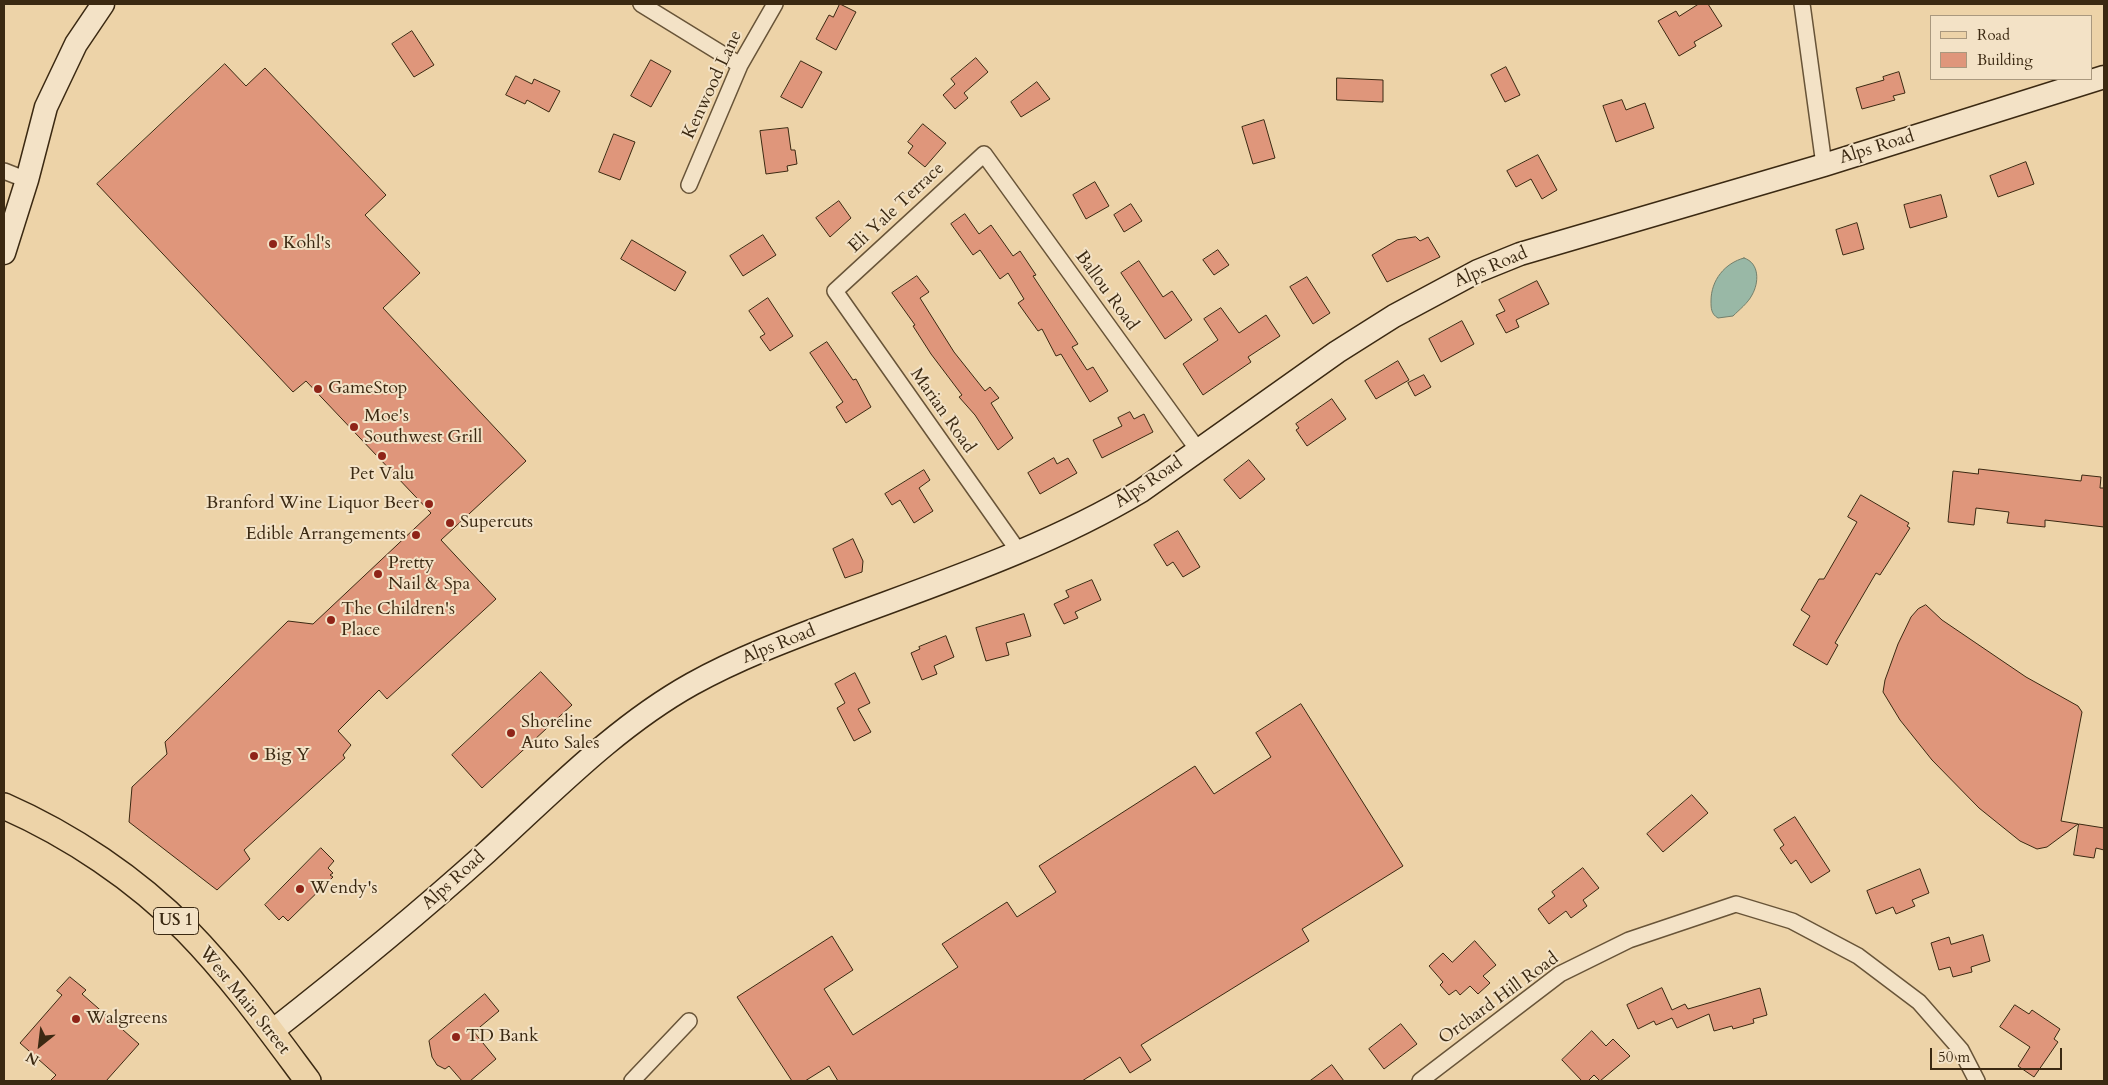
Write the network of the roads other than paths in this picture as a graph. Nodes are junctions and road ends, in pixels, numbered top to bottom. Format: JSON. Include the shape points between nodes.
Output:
{"nodes":[{"id":1,"x":103,"y":4,"type":"edge"},
{"id":2,"x":641,"y":4,"type":"edge"},
{"id":3,"x":775,"y":4,"type":"edge"},
{"id":4,"x":1802,"y":4,"type":"edge"},
{"id":5,"x":740,"y":65,"type":"junction"},
{"id":6,"x":2104,"y":77,"type":"edge"},
{"id":7,"x":984,"y":154,"type":"joint"},
{"id":8,"x":1824,"y":165,"type":"junction"},
{"id":9,"x":4,"y":171,"type":"edge"},
{"id":10,"x":27,"y":180,"type":"junction"},
{"id":11,"x":689,"y":185,"type":"dead end"},
{"id":12,"x":4,"y":253,"type":"edge"},
{"id":13,"x":836,"y":291,"type":"joint"},
{"id":14,"x":1198,"y":450,"type":"junction"},
{"id":15,"x":1019,"y":552,"type":"junction"},
{"id":16,"x":4,"y":806,"type":"edge"},
{"id":17,"x":689,"y":1021,"type":"dead end"},
{"id":18,"x":271,"y":1032,"type":"junction"},
{"id":19,"x":308,"y":1081,"type":"edge"},
{"id":20,"x":632,"y":1081,"type":"edge"},
{"id":21,"x":1420,"y":1081,"type":"edge"},
{"id":22,"x":1977,"y":1081,"type":"edge"}],
"edges":[{"from":1,"to":10,"type":"street","via":[[76,44],[46,107]]},
{"from":2,"to":5,"type":"street"},
{"from":3,"to":5,"type":"street","name":"Kenwood Lane"},
{"from":4,"to":8,"type":"street"},
{"from":5,"to":11,"type":"street","name":"Kenwood Lane"},
{"from":6,"to":8,"type":"street","name":"Alps Road"},
{"from":7,"to":13,"type":"street","name":"Eli Yale Terrace"},
{"from":7,"to":14,"type":"street","name":"Ballou Road"},
{"from":8,"to":14,"type":"street","name":"Alps Road","via":[[1529,252],[1478,271],[1394,316],[1337,352]]},
{"from":9,"to":10,"type":"street"},
{"from":10,"to":12,"type":"street"},
{"from":13,"to":15,"type":"street","name":"Marian Road"},
{"from":14,"to":15,"type":"street","name":"Alps Road","via":[[1108,510]]},
{"from":15,"to":18,"type":"street","name":"Alps Road","via":[[796,638],[722,669],[665,700],[616,735],[410,920]]},
{"from":16,"to":18,"type":"main road","name":"West Main Street","number":"US 1","via":[[67,838],[149,897],[186,931]]},
{"from":17,"to":20,"type":"street"},
{"from":18,"to":19,"type":"main road","name":"West Main Street","number":"US 1"},
{"from":21,"to":22,"type":"street","name":"Orchard Hill Road","via":[[1560,974],[1629,940],[1736,904],[1792,921],[1858,956],[1919,1002],[1961,1050]]}]}
